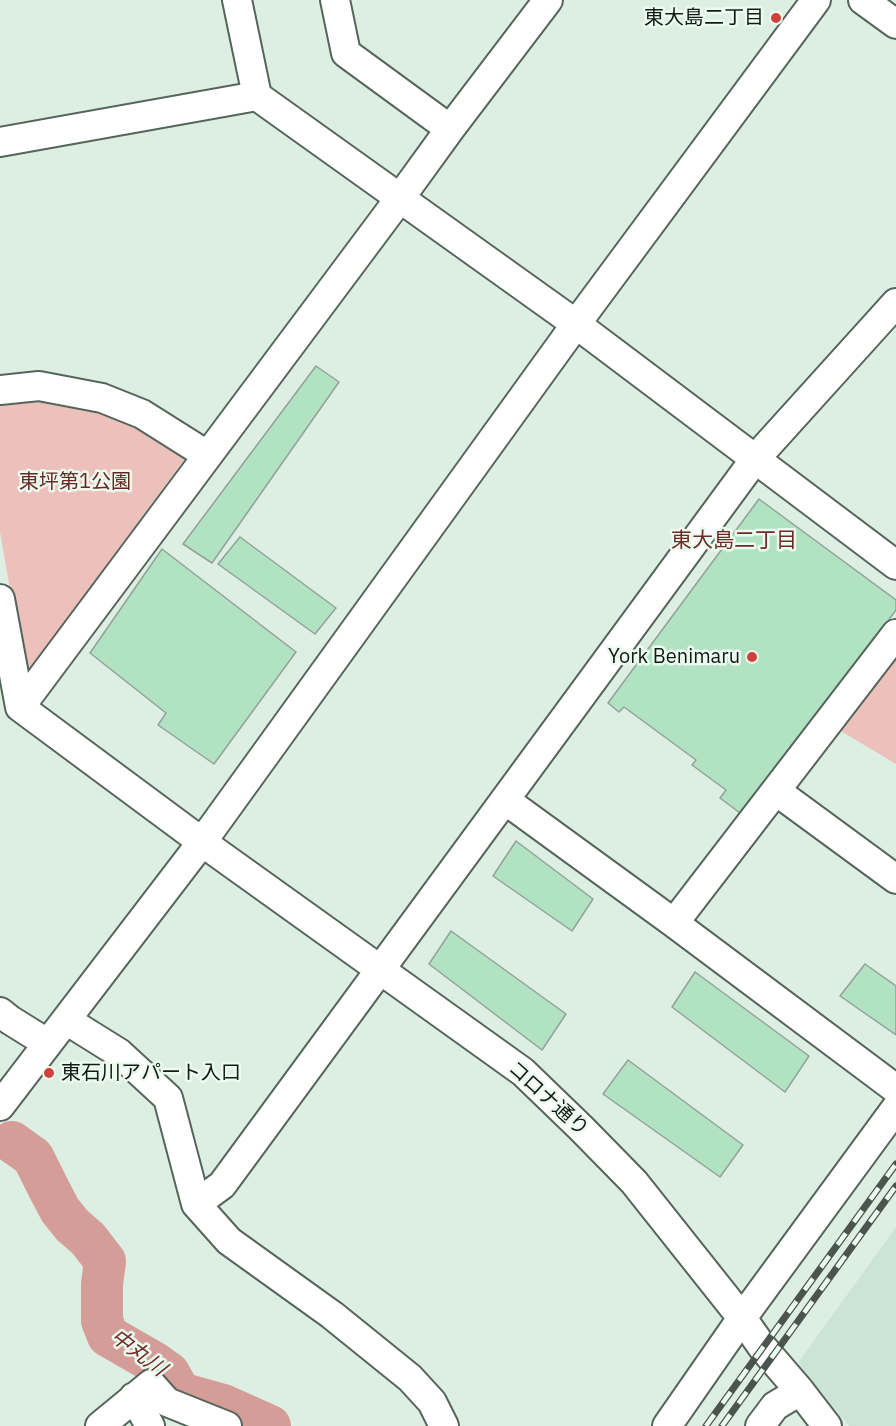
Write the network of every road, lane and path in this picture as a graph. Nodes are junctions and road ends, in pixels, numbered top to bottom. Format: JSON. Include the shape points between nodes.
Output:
{"nodes":[{"id":1,"x":237,"y":0,"type":"edge"},
{"id":2,"x":335,"y":0,"type":"edge"},
{"id":3,"x":548,"y":0,"type":"edge"},
{"id":4,"x":816,"y":0,"type":"edge"},
{"id":5,"x":863,"y":0,"type":"edge"},
{"id":6,"x":896,"y":24,"type":"edge"},
{"id":7,"x":257,"y":96,"type":"junction"},
{"id":8,"x":450,"y":129,"type":"junction"},
{"id":9,"x":0,"y":142,"type":"edge"},
{"id":10,"x":400,"y":198,"type":"junction"},
{"id":11,"x":896,"y":303,"type":"edge"},
{"id":12,"x":576,"y":324,"type":"junction"},
{"id":13,"x":0,"y":390,"type":"edge"},
{"id":14,"x":207,"y":455,"type":"junction"},
{"id":15,"x":755,"y":459,"type":"junction"},
{"id":16,"x":896,"y":566,"type":"edge"},
{"id":17,"x":0,"y":599,"type":"edge"},
{"id":18,"x":896,"y":634,"type":"edge"},
{"id":19,"x":20,"y":707,"type":"junction"},
{"id":20,"x":776,"y":791,"type":"junction"},
{"id":21,"x":506,"y":800,"type":"junction"},
{"id":22,"x":202,"y":842,"type":"junction"},
{"id":23,"x":896,"y":879,"type":"edge"},
{"id":24,"x":674,"y":923,"type":"junction"},
{"id":25,"x":380,"y":969,"type":"junction"},
{"id":26,"x":0,"y":1012,"type":"edge"},
{"id":27,"x":66,"y":1020,"type":"junction"},
{"id":28,"x":47,"y":1043,"type":"junction"},
{"id":29,"x":896,"y":1089,"type":"edge"},
{"id":30,"x":0,"y":1106,"type":"edge"},
{"id":31,"x":896,"y":1108,"type":"edge"},
{"id":32,"x":196,"y":1204,"type":"junction"},
{"id":33,"x":742,"y":1318,"type":"junction"},
{"id":34,"x":800,"y":1391,"type":"junction"},
{"id":35,"x":134,"y":1397,"type":"junction"},
{"id":36,"x":100,"y":1426,"type":"edge"},
{"id":37,"x":150,"y":1426,"type":"edge"},
{"id":38,"x":227,"y":1426,"type":"edge"},
{"id":39,"x":444,"y":1426,"type":"edge"},
{"id":40,"x":667,"y":1426,"type":"edge"},
{"id":41,"x":760,"y":1426,"type":"edge"},
{"id":42,"x":827,"y":1426,"type":"edge"}],
"edges":[{"from":1,"to":7,"type":"street"},
{"from":2,"to":8,"type":"street","via":[[346,53]]},
{"from":3,"to":8,"type":"street"},
{"from":4,"to":12,"type":"street"},
{"from":5,"to":6,"type":"street"},
{"from":7,"to":9,"type":"street"},
{"from":7,"to":10,"type":"street"},
{"from":8,"to":10,"type":"street"},
{"from":10,"to":12,"type":"street"},
{"from":10,"to":14,"type":"street"},
{"from":11,"to":15,"type":"street"},
{"from":12,"to":15,"type":"street"},
{"from":12,"to":22,"type":"street"},
{"from":13,"to":14,"type":"street","via":[[39,386],[102,398],[142,414]]},
{"from":14,"to":19,"type":"street"},
{"from":15,"to":16,"type":"street"},
{"from":15,"to":21,"type":"street"},
{"from":17,"to":19,"type":"street"},
{"from":18,"to":20,"type":"street"},
{"from":19,"to":22,"type":"street","name":"コロナ通り"},
{"from":20,"to":23,"type":"street"},
{"from":20,"to":24,"type":"street"},
{"from":21,"to":24,"type":"street"},
{"from":21,"to":25,"type":"street"},
{"from":22,"to":25,"type":"street","name":"コロナ通り"},
{"from":22,"to":27,"type":"street"},
{"from":24,"to":29,"type":"street"},
{"from":25,"to":32,"type":"street","via":[[222,1185]]},
{"from":25,"to":33,"type":"street","name":"コロナ通り","via":[[523,1072],[634,1182]]},
{"from":26,"to":28,"type":"street"},
{"from":27,"to":28,"type":"street"},
{"from":27,"to":32,"type":"street","via":[[119,1053],[168,1098]]},
{"from":28,"to":30,"type":"street"},
{"from":31,"to":33,"type":"street"},
{"from":32,"to":39,"type":"street","via":[[229,1241],[332,1315],[410,1378],[432,1402]]},
{"from":33,"to":34,"type":"street","name":"コロナ通り"},
{"from":33,"to":40,"type":"street"},
{"from":34,"to":41,"type":"street","via":[[775,1407]]},
{"from":34,"to":42,"type":"street","name":"コロナ通り"},
{"from":35,"to":36,"type":"street"},
{"from":35,"to":37,"type":"street"},
{"from":35,"to":38,"type":"street","via":[[151,1384],[167,1402]]}]}
